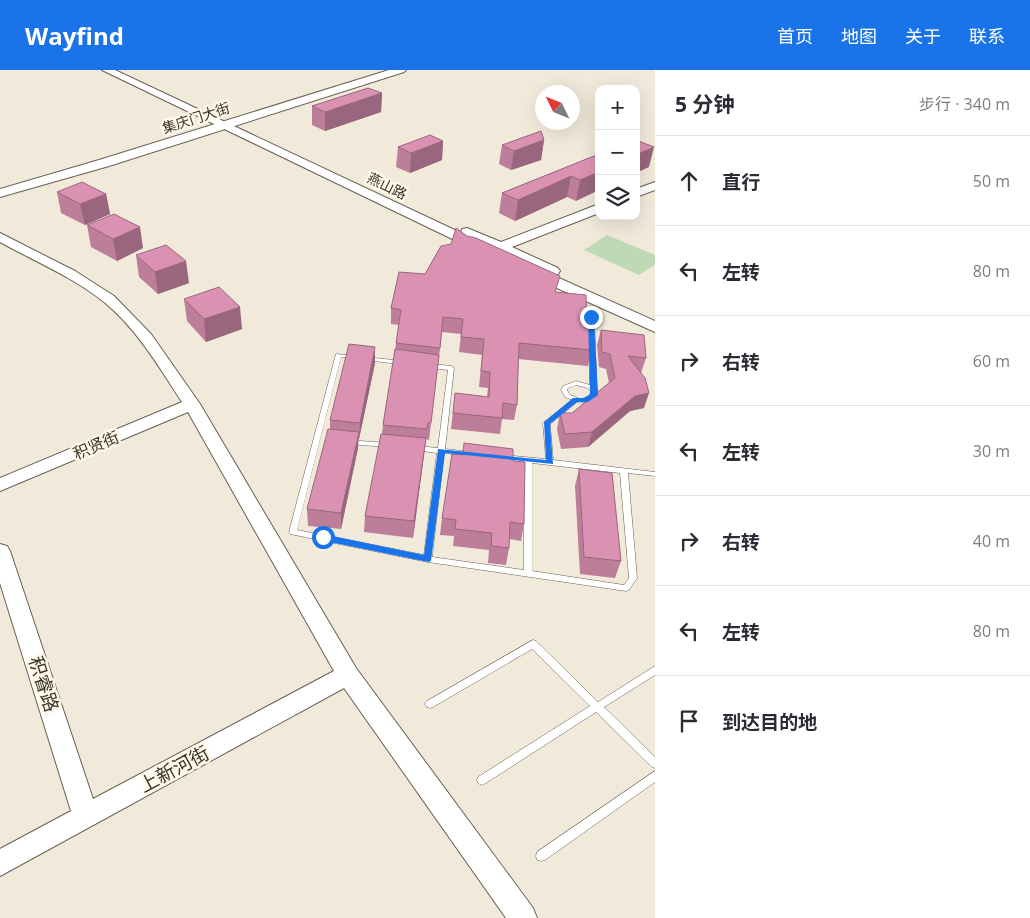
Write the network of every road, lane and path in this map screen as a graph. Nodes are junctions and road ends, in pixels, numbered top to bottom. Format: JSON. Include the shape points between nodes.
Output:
{"nodes":[{"id":1,"x":107,"y":70,"type":"edge"},
{"id":2,"x":125,"y":70,"type":"edge"},
{"id":3,"x":380,"y":70,"type":"edge"},
{"id":4,"x":400,"y":70,"type":"edge"},
{"id":5,"x":227,"y":122,"type":"junction"},
{"id":6,"x":655,"y":186,"type":"edge"},
{"id":7,"x":640,"y":192,"type":"edge"},
{"id":8,"x":0,"y":193,"type":"edge"},
{"id":9,"x":595,"y":210,"type":"edge"},
{"id":10,"x":0,"y":237,"type":"edge"},
{"id":11,"x":495,"y":250,"type":"junction"},
{"id":12,"x":591,"y":317,"type":"dead end"},
{"id":13,"x":655,"y":317,"type":"edge"},
{"id":14,"x":655,"y":327,"type":"edge"},
{"id":15,"x":594,"y":392,"type":"junction"},
{"id":16,"x":576,"y":400,"type":"junction"},
{"id":17,"x":192,"y":404,"type":"junction"},
{"id":18,"x":317,"y":439,"type":"junction"},
{"id":19,"x":326,"y":440,"type":"edge"},
{"id":20,"x":336,"y":441,"type":"edge"},
{"id":21,"x":393,"y":446,"type":"edge"},
{"id":22,"x":403,"y":447,"type":"edge"},
{"id":23,"x":441,"y":450,"type":"junction"},
{"id":24,"x":480,"y":455,"type":"edge"},
{"id":25,"x":499,"y":457,"type":"edge"},
{"id":26,"x":528,"y":460,"type":"junction"},
{"id":27,"x":550,"y":463,"type":"junction"},
{"id":28,"x":624,"y":471,"type":"junction"},
{"id":29,"x":655,"y":474,"type":"edge"},
{"id":30,"x":0,"y":485,"type":"edge"},
{"id":31,"x":0,"y":552,"type":"edge"},
{"id":32,"x":428,"y":559,"type":"junction"},
{"id":33,"x":528,"y":573,"type":"junction"},
{"id":34,"x":655,"y":670,"type":"edge"},
{"id":35,"x":348,"y":675,"type":"junction"},
{"id":36,"x":430,"y":704,"type":"dead end"},
{"id":37,"x":597,"y":708,"type":"junction"},
{"id":38,"x":655,"y":764,"type":"edge"},
{"id":39,"x":655,"y":776,"type":"edge"},
{"id":40,"x":482,"y":780,"type":"dead end"},
{"id":41,"x":86,"y":817,"type":"junction"},
{"id":42,"x":541,"y":856,"type":"dead end"},
{"id":43,"x":0,"y":864,"type":"edge"},
{"id":44,"x":523,"y":918,"type":"edge"}],
"edges":[{"from":1,"to":5,"type":"street","name":"燕山路"},
{"from":2,"to":5,"type":"street","name":"燕山路"},
{"from":3,"to":5,"type":"main road","name":"集庆门大街"},
{"from":4,"to":5,"type":"main road","name":"集庆门大街"},
{"from":5,"to":8,"type":"main road","name":"集庆门大街"},
{"from":5,"to":11,"type":"street","name":"燕山路"},
{"from":6,"to":7,"type":"street"},
{"from":9,"to":11,"type":"street"},
{"from":10,"to":17,"type":"street","via":[[109,299],[146,337]]},
{"from":11,"to":13,"type":"street","name":"燕山路"},
{"from":11,"to":14,"type":"street","name":"燕山路"},
{"from":12,"to":15,"type":"lane"},
{"from":15,"to":16,"type":"lane","via":[[589,400]]},
{"from":15,"to":16,"type":"lane","via":[[590,386],[581,383],[568,384],[565,393]]},
{"from":16,"to":27,"type":"lane","via":[[546,423]]},
{"from":17,"to":30,"type":"street","name":"积贤街"},
{"from":17,"to":35,"type":"street"},
{"from":18,"to":19,"type":"lane"},
{"from":18,"to":23,"type":"lane","via":[[338,356],[451,368]]},
{"from":18,"to":32,"type":"lane","via":[[293,532]]},
{"from":20,"to":21,"type":"lane"},
{"from":22,"to":23,"type":"lane"},
{"from":23,"to":24,"type":"lane"},
{"from":23,"to":32,"type":"lane"},
{"from":25,"to":26,"type":"lane"},
{"from":26,"to":27,"type":"lane"},
{"from":26,"to":33,"type":"lane"},
{"from":27,"to":28,"type":"lane"},
{"from":28,"to":29,"type":"lane"},
{"from":28,"to":33,"type":"lane","via":[[633,578],[626,588]]},
{"from":31,"to":41,"type":"street","name":"积睿路"},
{"from":32,"to":33,"type":"lane"},
{"from":34,"to":37,"type":"lane"},
{"from":35,"to":41,"type":"street","name":"上新河街"},
{"from":35,"to":44,"type":"street"},
{"from":36,"to":37,"type":"lane","via":[[533,644]]},
{"from":37,"to":38,"type":"lane"},
{"from":37,"to":40,"type":"lane"},
{"from":39,"to":42,"type":"lane"},
{"from":41,"to":43,"type":"street","name":"上新河街"}]}
